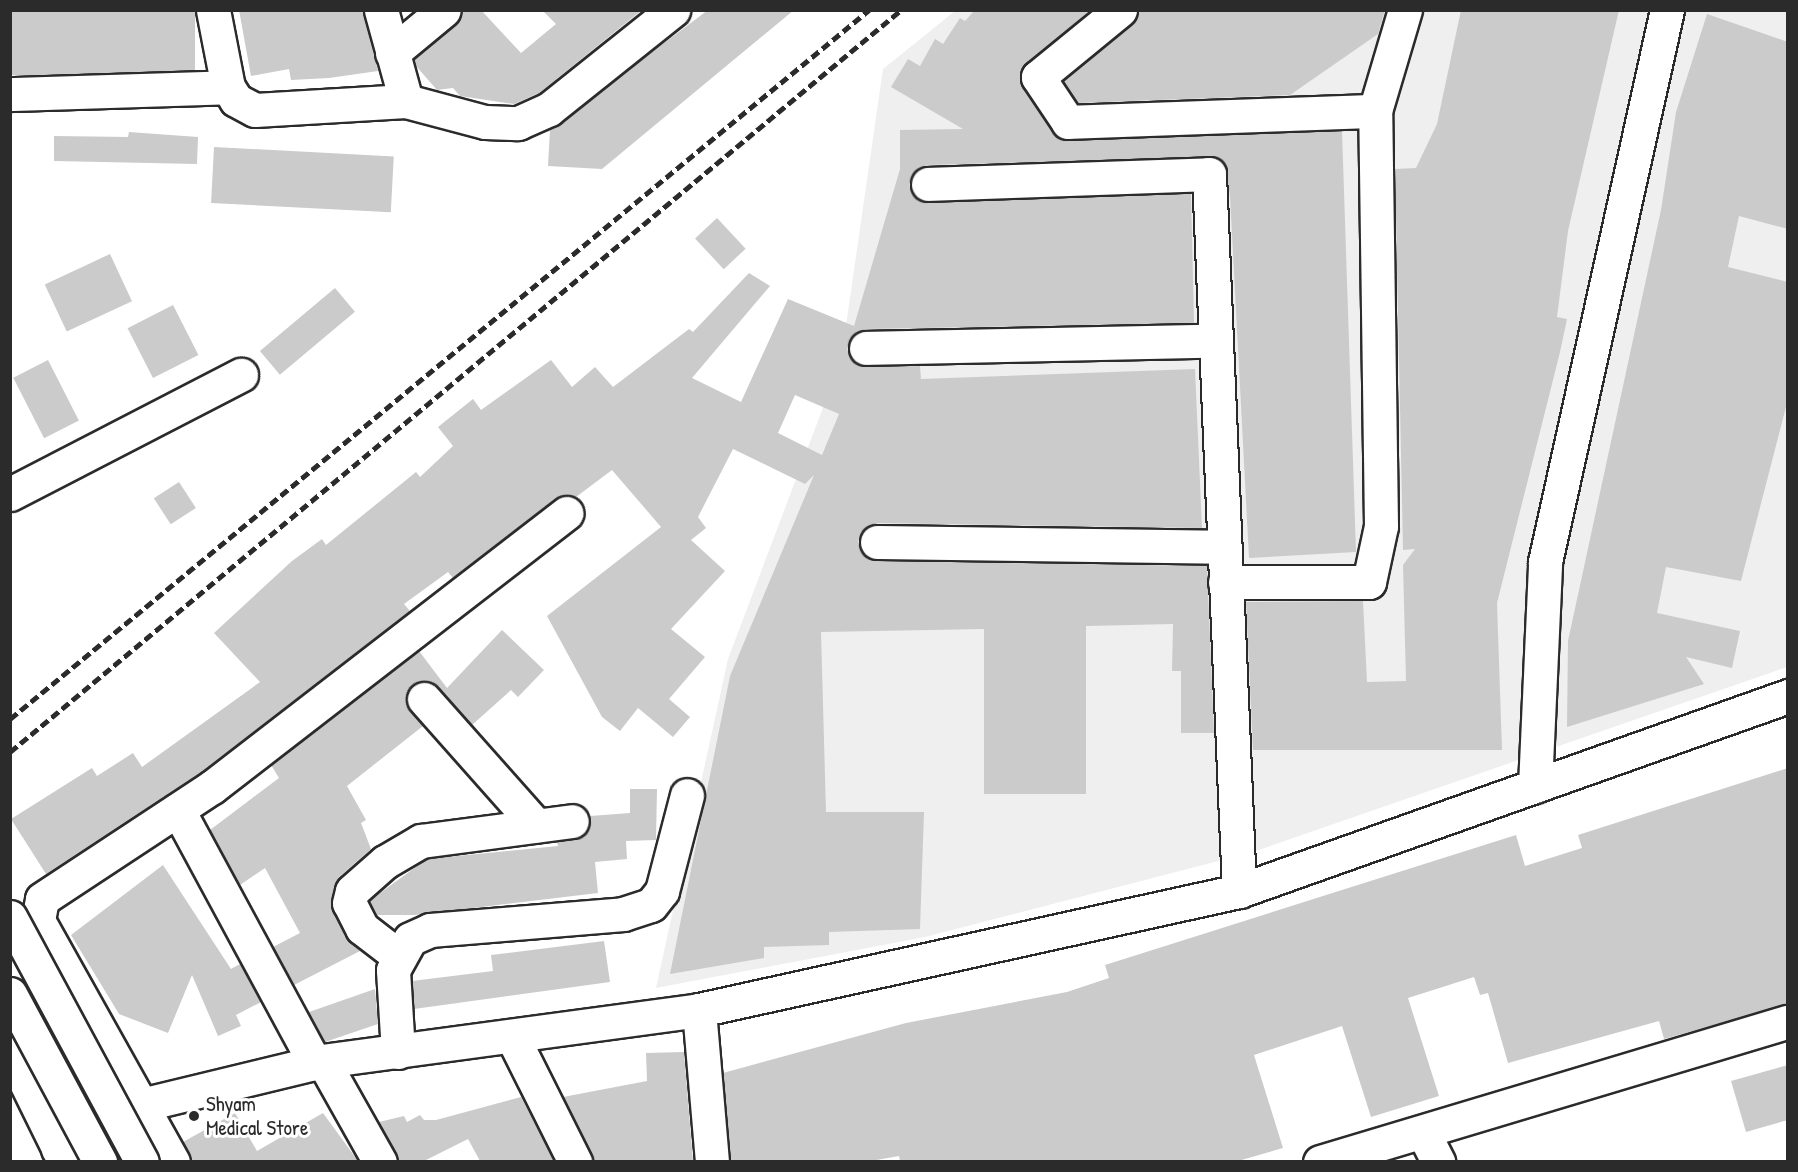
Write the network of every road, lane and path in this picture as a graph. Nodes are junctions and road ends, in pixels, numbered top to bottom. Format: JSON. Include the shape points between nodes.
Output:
{"nodes":[{"id":1,"x":213,"y":10,"type":"edge"},
{"id":2,"x":381,"y":10,"type":"edge"},
{"id":3,"x":444,"y":10,"type":"edge"},
{"id":4,"x":673,"y":10,"type":"edge"},
{"id":5,"x":1120,"y":10,"type":"edge"},
{"id":6,"x":1406,"y":10,"type":"edge"},
{"id":7,"x":1667,"y":10,"type":"edge"},
{"id":8,"x":392,"y":53,"type":"junction"},
{"id":9,"x":228,"y":87,"type":"junction"},
{"id":10,"x":10,"y":94,"type":"edge"},
{"id":11,"x":406,"y":101,"type":"junction"},
{"id":12,"x":1375,"y":111,"type":"junction"},
{"id":13,"x":928,"y":184,"type":"dead end"},
{"id":14,"x":1214,"y":341,"type":"junction"},
{"id":15,"x":866,"y":348,"type":"dead end"},
{"id":16,"x":241,"y":375,"type":"dead end"},
{"id":17,"x":10,"y":494,"type":"edge"},
{"id":18,"x":567,"y":513,"type":"dead end"},
{"id":19,"x":877,"y":542,"type":"dead end"},
{"id":20,"x":1221,"y":548,"type":"junction"},
{"id":21,"x":1225,"y":582,"type":"junction"},
{"id":22,"x":1788,"y":696,"type":"edge"},
{"id":23,"x":424,"y":699,"type":"dead end"},
{"id":24,"x":1535,"y":786,"type":"junction"},
{"id":25,"x":687,"y":795,"type":"dead end"},
{"id":26,"x":177,"y":810,"type":"junction"},
{"id":27,"x":572,"y":821,"type":"dead end"},
{"id":28,"x":536,"y":825,"type":"junction"},
{"id":29,"x":1239,"y":891,"type":"junction"},
{"id":30,"x":42,"y":899,"type":"junction"},
{"id":31,"x":10,"y":916,"type":"edge"},
{"id":32,"x":397,"y":955,"type":"junction"},
{"id":33,"x":10,"y":994,"type":"edge"},
{"id":34,"x":699,"y":1010,"type":"junction"},
{"id":35,"x":1788,"y":1022,"type":"edge"},
{"id":36,"x":513,"y":1038,"type":"junction"},
{"id":37,"x":10,"y":1050,"type":"edge"},
{"id":38,"x":398,"y":1052,"type":"junction"},
{"id":39,"x":319,"y":1062,"type":"junction"},
{"id":40,"x":141,"y":1105,"type":"junction"},
{"id":41,"x":1423,"y":1132,"type":"junction"},
{"id":42,"x":61,"y":1155,"type":"edge"},
{"id":43,"x":100,"y":1161,"type":"edge"},
{"id":44,"x":142,"y":1161,"type":"edge"},
{"id":45,"x":172,"y":1161,"type":"edge"},
{"id":46,"x":380,"y":1161,"type":"edge"},
{"id":47,"x":575,"y":1161,"type":"edge"},
{"id":48,"x":712,"y":1161,"type":"edge"},
{"id":49,"x":1320,"y":1161,"type":"edge"},
{"id":50,"x":1438,"y":1161,"type":"edge"}],
"edges":[{"from":1,"to":9,"type":"street"},
{"from":2,"to":8,"type":"street"},
{"from":3,"to":8,"type":"street"},
{"from":4,"to":11,"type":"street","via":[[549,110],[518,123],[485,122]]},
{"from":5,"to":12,"type":"street","via":[[1038,77],[1068,122]]},
{"from":6,"to":12,"type":"street"},
{"from":7,"to":24,"type":"street","via":[[1545,562]]},
{"from":8,"to":11,"type":"street"},
{"from":9,"to":10,"type":"street"},
{"from":9,"to":11,"type":"street","via":[[236,100],[255,110]]},
{"from":12,"to":21,"type":"street","via":[[1381,526],[1369,582]]},
{"from":13,"to":14,"type":"street","via":[[1209,174]]},
{"from":14,"to":15,"type":"street"},
{"from":14,"to":20,"type":"street"},
{"from":16,"to":17,"type":"street"},
{"from":18,"to":26,"type":"street"},
{"from":19,"to":20,"type":"street"},
{"from":20,"to":21,"type":"street"},
{"from":21,"to":29,"type":"street"},
{"from":22,"to":24,"type":"street"},
{"from":23,"to":28,"type":"street"},
{"from":24,"to":29,"type":"street"},
{"from":25,"to":32,"type":"street","via":[[662,891],[651,905],[623,914],[430,930],[410,939]]},
{"from":26,"to":30,"type":"street"},
{"from":26,"to":39,"type":"street"},
{"from":27,"to":28,"type":"street"},
{"from":28,"to":32,"type":"street","via":[[421,841],[352,891],[351,914]]},
{"from":29,"to":34,"type":"street"},
{"from":30,"to":31,"type":"street"},
{"from":30,"to":40,"type":"street","via":[[38,920]]},
{"from":31,"to":44,"type":"street","bridge":true},
{"from":32,"to":38,"type":"street"},
{"from":33,"to":43,"type":"street","bridge":true},
{"from":34,"to":36,"type":"street"},
{"from":34,"to":48,"type":"street"},
{"from":35,"to":41,"type":"street"},
{"from":36,"to":38,"type":"street"},
{"from":36,"to":47,"type":"street"},
{"from":37,"to":42,"type":"street"},
{"from":38,"to":39,"type":"street"},
{"from":39,"to":40,"type":"street"},
{"from":39,"to":46,"type":"street"},
{"from":40,"to":42,"type":"street"},
{"from":40,"to":45,"type":"street"},
{"from":41,"to":49,"type":"street"},
{"from":41,"to":50,"type":"street"}]}
